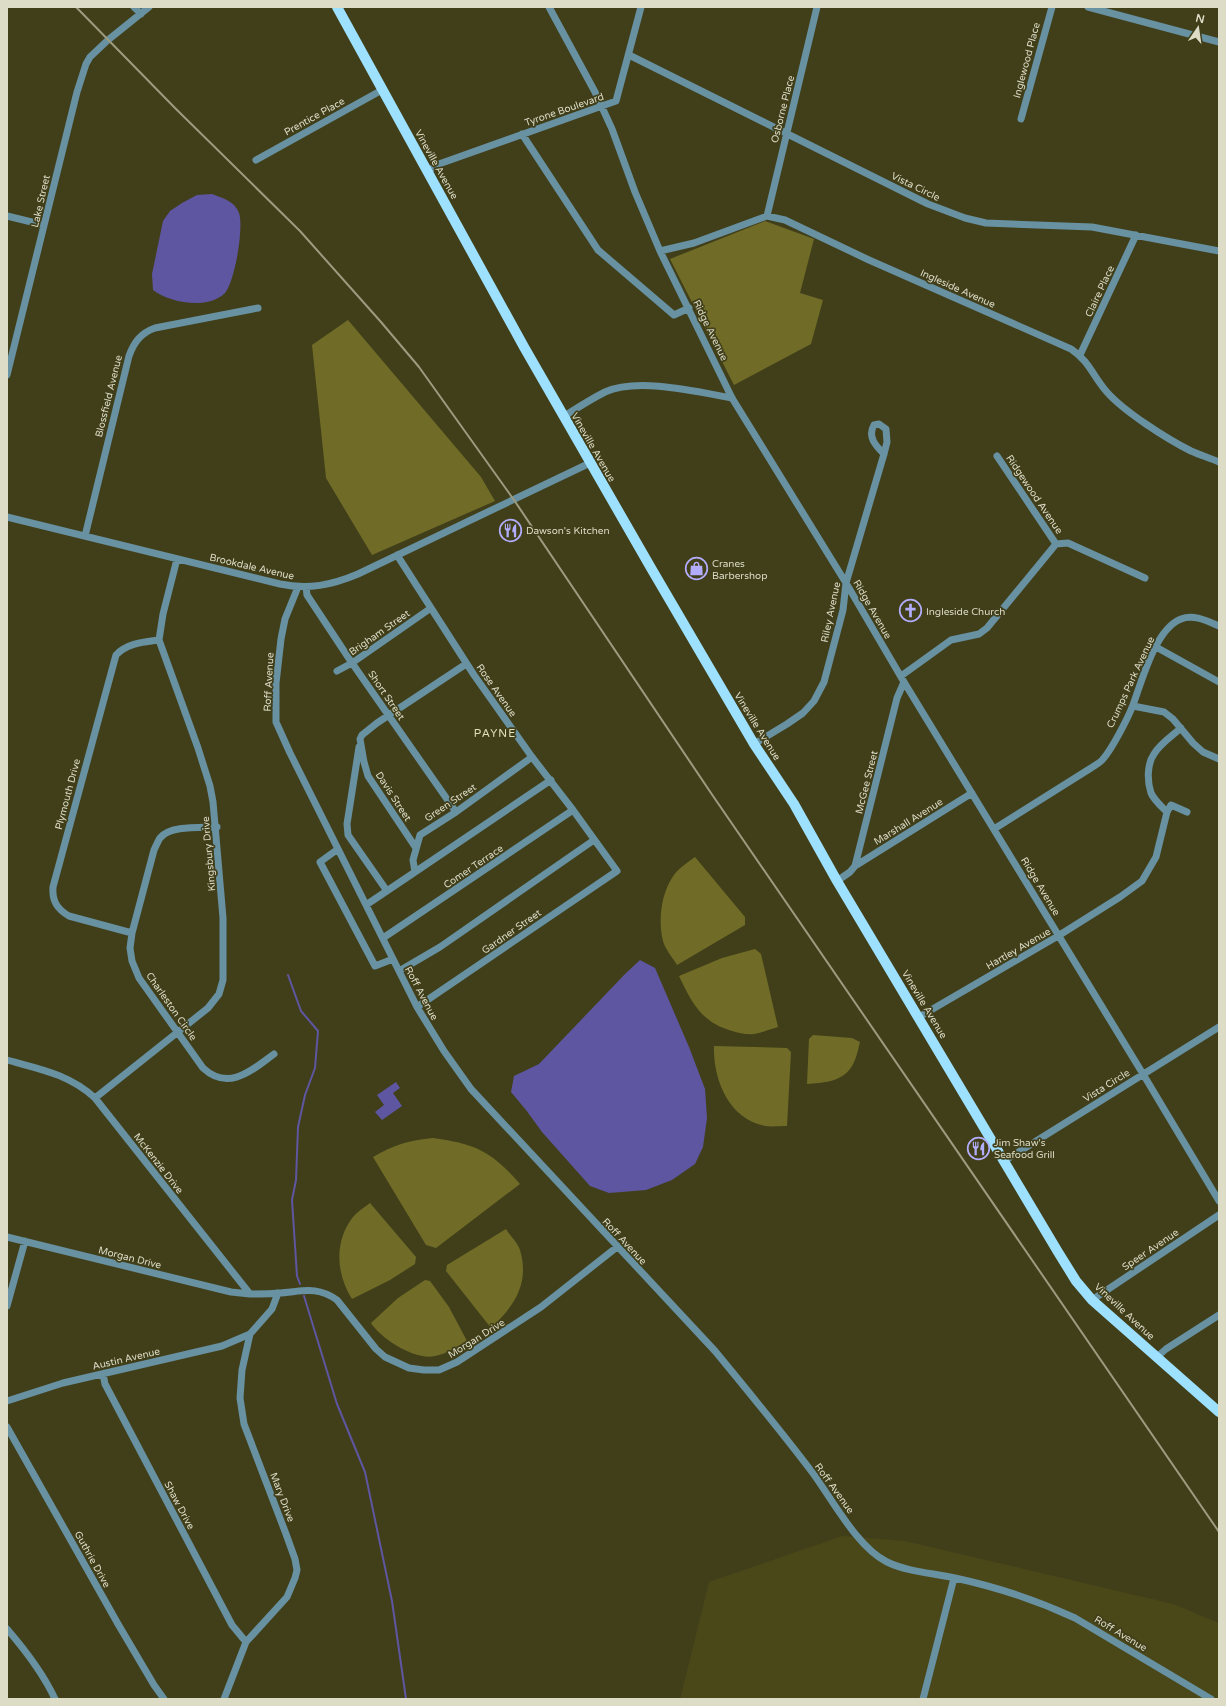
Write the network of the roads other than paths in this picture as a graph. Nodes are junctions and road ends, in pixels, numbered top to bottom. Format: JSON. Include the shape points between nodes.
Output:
{"nodes":[{"id":1,"x":134,"y":7,"type":"edge"},
{"id":2,"x":149,"y":7,"type":"edge"},
{"id":3,"x":337,"y":7,"type":"edge"},
{"id":4,"x":549,"y":7,"type":"edge"},
{"id":5,"x":641,"y":7,"type":"edge"},
{"id":6,"x":817,"y":7,"type":"edge"},
{"id":7,"x":1052,"y":7,"type":"edge"},
{"id":8,"x":1088,"y":7,"type":"edge"},
{"id":9,"x":140,"y":14,"type":"junction"},
{"id":10,"x":1219,"y":42,"type":"edge"},
{"id":11,"x":629,"y":55,"type":"junction"},
{"id":12,"x":382,"y":90,"type":"junction"},
{"id":13,"x":601,"y":106,"type":"junction"},
{"id":14,"x":1021,"y":119,"type":"dead end"},
{"id":15,"x":786,"y":133,"type":"junction"},
{"id":16,"x":522,"y":134,"type":"junction"},
{"id":17,"x":256,"y":160,"type":"dead end"},
{"id":18,"x":428,"y":171,"type":"junction"},
{"id":19,"x":7,"y":216,"type":"edge"},
{"id":20,"x":767,"y":216,"type":"junction"},
{"id":21,"x":44,"y":225,"type":"junction"},
{"id":22,"x":1136,"y":235,"type":"junction"},
{"id":23,"x":660,"y":251,"type":"junction"},
{"id":24,"x":1219,"y":251,"type":"edge"},
{"id":25,"x":258,"y":308,"type":"dead end"},
{"id":26,"x":689,"y":308,"type":"junction"},
{"id":27,"x":1080,"y":355,"type":"junction"},
{"id":28,"x":7,"y":375,"type":"edge"},
{"id":29,"x":732,"y":398,"type":"junction"},
{"id":30,"x":563,"y":417,"type":"junction"},
{"id":31,"x":884,"y":454,"type":"dead end"},
{"id":32,"x":997,"y":456,"type":"dead end"},
{"id":33,"x":1219,"y":462,"type":"edge"},
{"id":34,"x":590,"y":463,"type":"junction"},
{"id":35,"x":7,"y":517,"type":"edge"},
{"id":36,"x":85,"y":536,"type":"junction"},
{"id":37,"x":1056,"y":544,"type":"junction"},
{"id":38,"x":397,"y":555,"type":"junction"},
{"id":39,"x":177,"y":559,"type":"junction"},
{"id":40,"x":1145,"y":578,"type":"dead end"},
{"id":41,"x":846,"y":583,"type":"junction"},
{"id":42,"x":302,"y":587,"type":"junction"},
{"id":43,"x":431,"y":608,"type":"junction"},
{"id":44,"x":1219,"y":626,"type":"edge"},
{"id":45,"x":160,"y":640,"type":"junction"},
{"id":46,"x":1156,"y":647,"type":"junction"},
{"id":47,"x":352,"y":663,"type":"junction"},
{"id":48,"x":466,"y":664,"type":"junction"},
{"id":49,"x":337,"y":671,"type":"dead end"},
{"id":50,"x":903,"y":679,"type":"junction"},
{"id":51,"x":1219,"y":682,"type":"edge"},
{"id":52,"x":1133,"y":706,"type":"junction"},
{"id":53,"x":389,"y":716,"type":"junction"},
{"id":54,"x":1181,"y":728,"type":"junction"},
{"id":55,"x":360,"y":739,"type":"junction"},
{"id":56,"x":754,"y":744,"type":"junction"},
{"id":57,"x":532,"y":757,"type":"junction"},
{"id":58,"x":1219,"y":759,"type":"edge"},
{"id":59,"x":551,"y":780,"type":"junction"},
{"id":60,"x":972,"y":793,"type":"junction"},
{"id":61,"x":573,"y":810,"type":"junction"},
{"id":62,"x":456,"y":812,"type":"junction"},
{"id":63,"x":1167,"y":812,"type":"junction"},
{"id":64,"x":1187,"y":812,"type":"dead end"},
{"id":65,"x":216,"y":827,"type":"junction"},
{"id":66,"x":994,"y":829,"type":"junction"},
{"id":67,"x":594,"y":840,"type":"junction"},
{"id":68,"x":416,"y":848,"type":"junction"},
{"id":69,"x":338,"y":849,"type":"junction"},
{"id":70,"x":855,"y":866,"type":"junction"},
{"id":71,"x":617,"y":871,"type":"joint"},
{"id":72,"x":415,"y":872,"type":"junction"},
{"id":73,"x":837,"y":881,"type":"junction"},
{"id":74,"x":387,"y":891,"type":"junction"},
{"id":75,"x":366,"y":905,"type":"junction"},
{"id":76,"x":132,"y":932,"type":"junction"},
{"id":77,"x":1058,"y":936,"type":"junction"},
{"id":78,"x":383,"y":938,"type":"junction"},
{"id":79,"x":393,"y":959,"type":"junction"},
{"id":80,"x":399,"y":971,"type":"junction"},
{"id":81,"x":417,"y":1007,"type":"junction"},
{"id":82,"x":919,"y":1017,"type":"junction"},
{"id":83,"x":1219,"y":1027,"type":"edge"},
{"id":84,"x":178,"y":1032,"type":"junction"},
{"id":85,"x":274,"y":1054,"type":"dead end"},
{"id":86,"x":7,"y":1060,"type":"edge"},
{"id":87,"x":1143,"y":1074,"type":"junction"},
{"id":88,"x":94,"y":1098,"type":"junction"},
{"id":89,"x":1004,"y":1161,"type":"junction"},
{"id":90,"x":1219,"y":1201,"type":"edge"},
{"id":91,"x":1219,"y":1215,"type":"edge"},
{"id":92,"x":7,"y":1236,"type":"edge"},
{"id":93,"x":25,"y":1241,"type":"junction"},
{"id":94,"x":617,"y":1247,"type":"junction"},
{"id":95,"x":278,"y":1293,"type":"junction"},
{"id":96,"x":250,"y":1294,"type":"junction"},
{"id":97,"x":1092,"y":1300,"type":"junction"},
{"id":98,"x":7,"y":1306,"type":"edge"},
{"id":99,"x":1219,"y":1315,"type":"edge"},
{"id":100,"x":250,"y":1334,"type":"junction"},
{"id":101,"x":1157,"y":1357,"type":"junction"},
{"id":102,"x":103,"y":1374,"type":"junction"},
{"id":103,"x":7,"y":1401,"type":"edge"},
{"id":104,"x":1219,"y":1412,"type":"edge"},
{"id":105,"x":7,"y":1427,"type":"edge"},
{"id":106,"x":954,"y":1578,"type":"junction"},
{"id":107,"x":7,"y":1629,"type":"edge"},
{"id":108,"x":246,"y":1642,"type":"junction"},
{"id":109,"x":55,"y":1699,"type":"edge"},
{"id":110,"x":164,"y":1699,"type":"edge"},
{"id":111,"x":224,"y":1699,"type":"edge"},
{"id":112,"x":923,"y":1699,"type":"edge"},
{"id":113,"x":1211,"y":1699,"type":"edge"}],
"edges":[{"from":1,"to":9,"type":"street"},
{"from":2,"to":9,"type":"street","name":"Lake Street"},
{"from":3,"to":12,"type":"main road","name":"Vineville Avenue"},
{"from":4,"to":13,"type":"street","name":"Ridge Avenue"},
{"from":5,"to":11,"type":"street","name":"Tyrone Boulevard"},
{"from":6,"to":15,"type":"street","name":"Osborne Place"},
{"from":7,"to":14,"type":"street","name":"Inglewood Place"},
{"from":8,"to":10,"type":"street"},
{"from":9,"to":21,"type":"street","name":"Lake Street","via":[[90,57],[82,76]]},
{"from":11,"to":13,"type":"street","name":"Tyrone Boulevard","via":[[616,101]]},
{"from":11,"to":15,"type":"street","name":"Vista Circle"},
{"from":12,"to":17,"type":"street","name":"Prentice Place"},
{"from":12,"to":18,"type":"main road","name":"Vineville Avenue"},
{"from":13,"to":16,"type":"street","name":"Tyrone Boulevard"},
{"from":13,"to":23,"type":"street","name":"Ridge Avenue"},
{"from":15,"to":20,"type":"street","name":"Osborne Place"},
{"from":15,"to":22,"type":"street","name":"Vista Circle","via":[[928,204],[965,218],[1000,224],[1092,227]]},
{"from":16,"to":18,"type":"street","name":"Tyrone Boulevard","via":[[439,164]]},
{"from":16,"to":26,"type":"street","via":[[598,250],[674,315]]},
{"from":18,"to":30,"type":"main road","name":"Vineville Avenue"},
{"from":19,"to":21,"type":"street"},
{"from":20,"to":23,"type":"street","via":[[694,243]]},
{"from":20,"to":27,"type":"street","name":"Ingleside Avenue","via":[[785,220]]},
{"from":21,"to":28,"type":"street","name":"Lake Street"},
{"from":22,"to":24,"type":"street","name":"Vista Circle"},
{"from":22,"to":27,"type":"street","name":"Claire Place"},
{"from":23,"to":26,"type":"street","name":"Ridge Avenue"},
{"from":25,"to":36,"type":"street","name":"Blossfield Avenue","via":[[155,328],[148,330],[135,341],[129,356]]},
{"from":26,"to":29,"type":"street","name":"Ridge Avenue"},
{"from":27,"to":33,"type":"street","name":"Ingleside Avenue","via":[[1118,403],[1191,451]]},
{"from":29,"to":30,"type":"street","via":[[664,387],[630,386],[606,392]]},
{"from":29,"to":41,"type":"street","name":"Ridge Avenue"},
{"from":30,"to":34,"type":"main road","name":"Vineville Avenue"},
{"from":31,"to":41,"type":"street","name":"Riley Avenue"},
{"from":32,"to":37,"type":"street","name":"Ridgewood Avenue"},
{"from":34,"to":38,"type":"street","name":"Brookdale Avenue"},
{"from":34,"to":56,"type":"main road","name":"Vineville Avenue"},
{"from":35,"to":36,"type":"street","name":"Brookdale Avenue"},
{"from":36,"to":39,"type":"street","name":"Brookdale Avenue"},
{"from":37,"to":40,"type":"street","name":"Ridgewood Avenue","via":[[1068,543]]},
{"from":37,"to":50,"type":"street","name":"Ridgewood Avenue","via":[[987,628],[979,634],[952,640]]},
{"from":38,"to":42,"type":"street","name":"Brookdale Avenue","via":[[336,583]]},
{"from":38,"to":43,"type":"street","name":"Rose Avenue"},
{"from":39,"to":42,"type":"street","name":"Brookdale Avenue"},
{"from":39,"to":45,"type":"street","name":"Kingsbury Drive","via":[[163,614]]},
{"from":41,"to":50,"type":"street","name":"Ridge Avenue"},
{"from":41,"to":56,"type":"street","name":"Riley Avenue","via":[[843,610],[825,678],[814,701],[798,716]]},
{"from":42,"to":47,"type":"street","name":"Short Street"},
{"from":42,"to":69,"type":"street","name":"Roff Avenue","via":[[288,609],[282,634],[276,683],[276,722]]},
{"from":43,"to":47,"type":"street","name":"Brigham Street"},
{"from":43,"to":48,"type":"street","name":"Rose Avenue"},
{"from":44,"to":46,"type":"street","name":"Crumps Park Avenue","via":[[1203,619],[1180,619],[1170,626]]},
{"from":45,"to":65,"type":"street","name":"Kingsbury Drive","via":[[210,786]]},
{"from":45,"to":76,"type":"street","name":"Plymouth Drive","via":[[134,644],[116,655],[53,887],[54,901],[60,911],[69,916]]},
{"from":46,"to":51,"type":"street"},
{"from":46,"to":52,"type":"street","name":"Crumps Park Avenue"},
{"from":47,"to":49,"type":"street","name":"Brigham Street"},
{"from":47,"to":53,"type":"street","name":"Short Street"},
{"from":48,"to":53,"type":"street"},
{"from":48,"to":57,"type":"street","name":"Rose Avenue"},
{"from":50,"to":60,"type":"street","name":"Ridge Avenue"},
{"from":50,"to":70,"type":"street","name":"McGee Street"},
{"from":52,"to":54,"type":"street","via":[[1164,712]]},
{"from":52,"to":66,"type":"street","name":"Crumps Park Avenue","via":[[1102,760]]},
{"from":53,"to":55,"type":"street"},
{"from":53,"to":62,"type":"street","name":"Short Street"},
{"from":54,"to":58,"type":"street","via":[[1203,752]]},
{"from":54,"to":63,"type":"street","via":[[1154,753],[1149,762],[1151,792]]},
{"from":55,"to":68,"type":"street","name":"Davis Street","via":[[368,776]]},
{"from":55,"to":74,"type":"street","via":[[347,824],[348,835]]},
{"from":56,"to":73,"type":"main road","name":"Vineville Avenue","via":[[794,804]]},
{"from":57,"to":59,"type":"street","name":"Rose Avenue"},
{"from":57,"to":62,"type":"street","name":"Green Street"},
{"from":59,"to":61,"type":"street","name":"Rose Avenue"},
{"from":59,"to":72,"type":"street"},
{"from":60,"to":66,"type":"street","name":"Ridge Avenue"},
{"from":60,"to":70,"type":"street","name":"Marshall Avenue"},
{"from":61,"to":67,"type":"street","name":"Rose Avenue"},
{"from":61,"to":78,"type":"street","name":"Comer Terrace"},
{"from":62,"to":68,"type":"street","name":"Green Street","via":[[420,835]]},
{"from":63,"to":64,"type":"street","via":[[1170,805]]},
{"from":63,"to":77,"type":"street","name":"Hartley Avenue","via":[[1156,857],[1142,880]]},
{"from":65,"to":76,"type":"street","name":"Charleston Circle","via":[[170,831],[160,838],[154,850]]},
{"from":65,"to":84,"type":"street","name":"Kingsbury Drive","via":[[223,918],[224,980],[215,1001]]},
{"from":66,"to":77,"type":"street","name":"Ridge Avenue"},
{"from":67,"to":71,"type":"street","name":"Rose Avenue"},
{"from":67,"to":80,"type":"street","via":[[440,947]]},
{"from":68,"to":72,"type":"street","name":"Green Street","via":[[413,860]]},
{"from":69,"to":75,"type":"street","name":"Roff Avenue"},
{"from":69,"to":79,"type":"street","via":[[320,862],[375,966]]},
{"from":70,"to":73,"type":"street"},
{"from":71,"to":81,"type":"street","name":"Gardner Street"},
{"from":72,"to":74,"type":"street"},
{"from":73,"to":82,"type":"main road","name":"Vineville Avenue"},
{"from":74,"to":75,"type":"street"},
{"from":75,"to":78,"type":"street","name":"Roff Avenue"},
{"from":76,"to":84,"type":"street","name":"Charleston Circle","via":[[130,948],[136,972]]},
{"from":77,"to":82,"type":"street","name":"Hartley Avenue"},
{"from":77,"to":87,"type":"street","name":"Ridge Avenue"},
{"from":78,"to":79,"type":"street","name":"Roff Avenue"},
{"from":79,"to":80,"type":"street","name":"Roff Avenue"},
{"from":80,"to":81,"type":"street","name":"Roff Avenue"},
{"from":81,"to":94,"type":"street","name":"Roff Avenue","via":[[461,1077],[478,1098]]},
{"from":82,"to":89,"type":"main road","name":"Vineville Avenue"},
{"from":83,"to":87,"type":"street","name":"Vista Circle"},
{"from":84,"to":85,"type":"street","name":"Charleston Circle","via":[[203,1068],[223,1079],[243,1076]]},
{"from":84,"to":88,"type":"street","name":"Kingsbury Drive"},
{"from":86,"to":88,"type":"street","name":"McKenzie Drive","via":[[66,1078],[78,1084]]},
{"from":87,"to":89,"type":"street","name":"Vista Circle"},
{"from":87,"to":90,"type":"street","name":"Ridge Avenue"},
{"from":88,"to":96,"type":"street","name":"McKenzie Drive"},
{"from":89,"to":97,"type":"main road","name":"Vineville Avenue","via":[[1076,1281]]},
{"from":91,"to":97,"type":"street","name":"Speer Avenue"},
{"from":92,"to":93,"type":"street","name":"Morgan Drive"},
{"from":93,"to":96,"type":"street","name":"Morgan Drive","via":[[231,1292]]},
{"from":93,"to":98,"type":"street"},
{"from":94,"to":95,"type":"street","name":"Morgan Drive","via":[[542,1307],[457,1362],[439,1370],[409,1368],[385,1357],[376,1350],[337,1300],[331,1296],[315,1290]]},
{"from":94,"to":106,"type":"street","name":"Roff Avenue","via":[[716,1351],[812,1473],[862,1543],[876,1555],[896,1566]]},
{"from":95,"to":96,"type":"street"},
{"from":95,"to":100,"type":"street","name":"Mary Drive","via":[[272,1309]]},
{"from":97,"to":101,"type":"main road","name":"Vineville Avenue"},
{"from":99,"to":101,"type":"street"},
{"from":100,"to":102,"type":"street","name":"Austin Avenue","via":[[222,1346]]},
{"from":100,"to":108,"type":"street","name":"Mary Drive","via":[[240,1383],[241,1411],[297,1570],[287,1598]]},
{"from":101,"to":104,"type":"main road","name":"Vineville Avenue"},
{"from":102,"to":103,"type":"street","name":"Austin Avenue","via":[[63,1383]]},
{"from":102,"to":108,"type":"street","name":"Shaw Drive","via":[[105,1384],[232,1625]]},
{"from":105,"to":110,"type":"street","name":"Guthrie Drive","via":[[122,1631]]},
{"from":106,"to":112,"type":"street"},
{"from":106,"to":113,"type":"street","name":"Roff Avenue","via":[[992,1586],[1075,1618]]},
{"from":107,"to":109,"type":"street","via":[[23,1647]]},
{"from":108,"to":111,"type":"street","name":"Mary Drive"}]}
